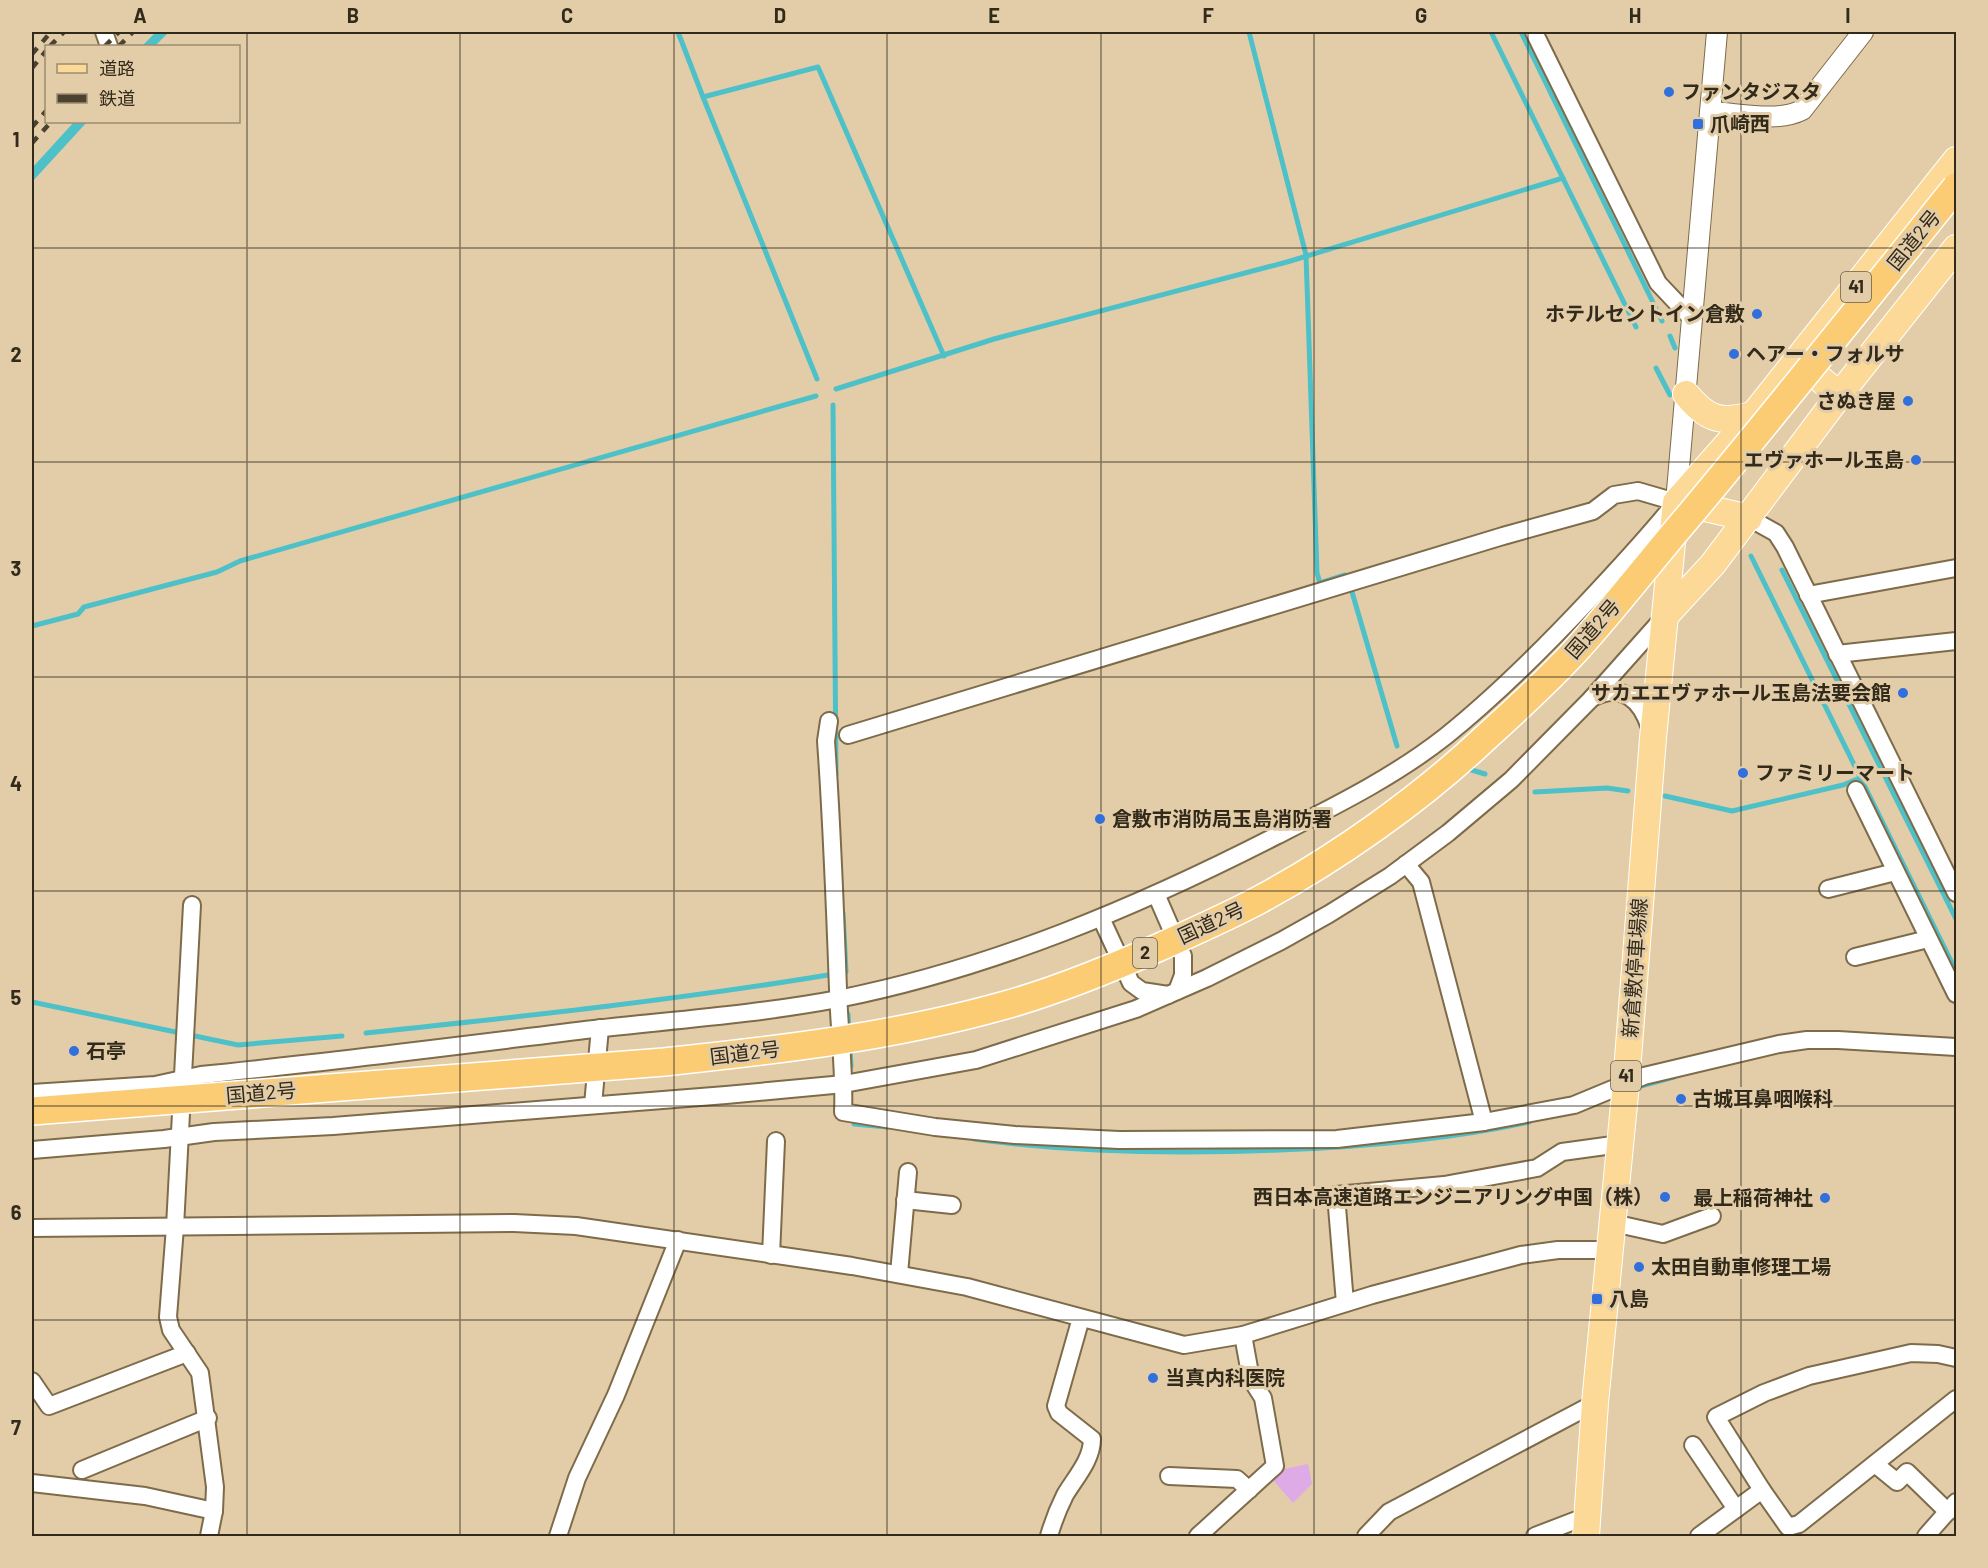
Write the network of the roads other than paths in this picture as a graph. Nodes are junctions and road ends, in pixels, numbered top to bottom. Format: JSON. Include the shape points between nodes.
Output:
{"nodes":[{"id":1,"x":1534,"y":32,"type":"edge"},
{"id":2,"x":1717,"y":32,"type":"edge"},
{"id":3,"x":1863,"y":32,"type":"edge"},
{"id":4,"x":1710,"y":112,"type":"junction"},
{"id":5,"x":1956,"y":160,"type":"edge"},
{"id":6,"x":1956,"y":187,"type":"edge"},
{"id":7,"x":1956,"y":248,"type":"edge"},
{"id":8,"x":1693,"y":320,"type":"junction"},
{"id":9,"x":1798,"y":360,"type":"junction"},
{"id":10,"x":1686,"y":394,"type":"junction"},
{"id":11,"x":1839,"y":395,"type":"junction"},
{"id":12,"x":1754,"y":414,"type":"junction"},
{"id":13,"x":1676,"y":502,"type":"junction"},
{"id":14,"x":1749,"y":518,"type":"junction"},
{"id":15,"x":1956,"y":568,"type":"edge"},
{"id":16,"x":1808,"y":595,"type":"junction"},
{"id":17,"x":1666,"y":615,"type":"junction"},
{"id":18,"x":1956,"y":640,"type":"edge"},
{"id":19,"x":1837,"y":654,"type":"junction"},
{"id":20,"x":1591,"y":699,"type":"junction"},
{"id":21,"x":829,"y":722,"type":"dead end"},
{"id":22,"x":848,"y":735,"type":"dead end"},
{"id":23,"x":1653,"y":738,"type":"junction"},
{"id":24,"x":1856,"y":790,"type":"dead end"},
{"id":25,"x":1406,"y":864,"type":"junction"},
{"id":26,"x":1895,"y":872,"type":"junction"},
{"id":27,"x":1828,"y":889,"type":"dead end"},
{"id":28,"x":1956,"y":893,"type":"edge"},
{"id":29,"x":1156,"y":894,"type":"junction"},
{"id":30,"x":192,"y":905,"type":"dead end"},
{"id":31,"x":1101,"y":918,"type":"junction"},
{"id":32,"x":1928,"y":939,"type":"junction"},
{"id":33,"x":1855,"y":957,"type":"dead end"},
{"id":34,"x":1172,"y":993,"type":"junction"},
{"id":35,"x":1956,"y":994,"type":"edge"},
{"id":36,"x":838,"y":999,"type":"junction"},
{"id":37,"x":600,"y":1028,"type":"junction"},
{"id":38,"x":1956,"y":1047,"type":"edge"},
{"id":39,"x":183,"y":1079,"type":"junction"},
{"id":40,"x":844,"y":1084,"type":"junction"},
{"id":41,"x":1626,"y":1084,"type":"junction"},
{"id":42,"x":32,"y":1093,"type":"edge"},
{"id":43,"x":593,"y":1105,"type":"junction"},
{"id":44,"x":32,"y":1111,"type":"edge"},
{"id":45,"x":1484,"y":1122,"type":"junction"},
{"id":46,"x":178,"y":1137,"type":"junction"},
{"id":47,"x":776,"y":1141,"type":"dead end"},
{"id":48,"x":1620,"y":1144,"type":"junction"},
{"id":49,"x":32,"y":1150,"type":"edge"},
{"id":50,"x":908,"y":1172,"type":"dead end"},
{"id":51,"x":905,"y":1200,"type":"junction"},
{"id":52,"x":952,"y":1205,"type":"dead end"},
{"id":53,"x":1712,"y":1216,"type":"dead end"},
{"id":54,"x":1613,"y":1224,"type":"junction"},
{"id":55,"x":175,"y":1227,"type":"junction"},
{"id":56,"x":32,"y":1228,"type":"edge"},
{"id":57,"x":678,"y":1240,"type":"junction"},
{"id":58,"x":1611,"y":1250,"type":"junction"},
{"id":59,"x":771,"y":1255,"type":"junction"},
{"id":60,"x":899,"y":1274,"type":"junction"},
{"id":61,"x":1345,"y":1303,"type":"junction"},
{"id":62,"x":1081,"y":1318,"type":"junction"},
{"id":63,"x":1243,"y":1335,"type":"junction"},
{"id":64,"x":187,"y":1353,"type":"junction"},
{"id":65,"x":1956,"y":1358,"type":"edge"},
{"id":66,"x":32,"y":1381,"type":"edge"},
{"id":67,"x":1956,"y":1399,"type":"edge"},
{"id":68,"x":1595,"y":1403,"type":"junction"},
{"id":69,"x":49,"y":1406,"type":"junction"},
{"id":70,"x":32,"y":1409,"type":"edge"},
{"id":71,"x":208,"y":1418,"type":"junction"},
{"id":72,"x":1693,"y":1445,"type":"dead end"},
{"id":73,"x":1875,"y":1464,"type":"junction"},
{"id":74,"x":82,"y":1470,"type":"dead end"},
{"id":75,"x":1169,"y":1476,"type":"dead end"},
{"id":76,"x":32,"y":1483,"type":"edge"},
{"id":77,"x":1249,"y":1490,"type":"junction"},
{"id":78,"x":1762,"y":1490,"type":"junction"},
{"id":79,"x":1952,"y":1507,"type":"edge"},
{"id":80,"x":1736,"y":1509,"type":"junction"},
{"id":81,"x":214,"y":1511,"type":"junction"},
{"id":82,"x":1586,"y":1526,"type":"edge"},
{"id":83,"x":209,"y":1536,"type":"edge"},
{"id":84,"x":558,"y":1536,"type":"edge"},
{"id":85,"x":1049,"y":1536,"type":"edge"},
{"id":86,"x":1198,"y":1536,"type":"edge"},
{"id":87,"x":1366,"y":1536,"type":"edge"},
{"id":88,"x":1535,"y":1536,"type":"edge"},
{"id":89,"x":1699,"y":1536,"type":"edge"},
{"id":90,"x":1926,"y":1536,"type":"edge"}],
"edges":[{"from":1,"to":8,"type":"street","via":[[1658,283]]},
{"from":2,"to":4,"type":"street"},
{"from":3,"to":4,"type":"street","via":[[1806,105],[1791,116]]},
{"from":4,"to":8,"type":"street"},
{"from":5,"to":9,"type":"main road","number":"41"},
{"from":6,"to":44,"type":"highway","name":"国道2号","number":"2","bridge":true,"via":[[1577,649],[1482,741],[1391,816],[1259,900],[1196,931],[1055,989],[1002,1006],[835,1041],[664,1062]]},
{"from":7,"to":11,"type":"main road"},
{"from":8,"to":10,"type":"street"},
{"from":9,"to":11,"type":"main road"},
{"from":9,"to":12,"type":"main road","number":"41"},
{"from":10,"to":12,"type":"main road","via":[[1712,417],[1738,419]]},
{"from":10,"to":13,"type":"street"},
{"from":11,"to":14,"type":"main road"},
{"from":12,"to":13,"type":"main road","number":"41"},
{"from":13,"to":14,"type":"main road"},
{"from":13,"to":17,"type":"main road","name":"新倉敷停車場線","number":"41"},
{"from":13,"to":22,"type":"street","via":[[1638,490],[1614,495],[1593,511]]},
{"from":13,"to":29,"type":"street","via":[[1538,655],[1444,737],[1359,793]]},
{"from":14,"to":16,"type":"street","via":[[1776,533]]},
{"from":14,"to":17,"type":"main road"},
{"from":15,"to":16,"type":"street"},
{"from":16,"to":19,"type":"street"},
{"from":17,"to":20,"type":"street"},
{"from":17,"to":23,"type":"main road","name":"新倉敷停車場線","number":"41"},
{"from":18,"to":19,"type":"street"},
{"from":19,"to":28,"type":"street"},
{"from":20,"to":23,"type":"street","via":[[1602,693],[1634,698]]},
{"from":20,"to":25,"type":"street","via":[[1511,780]]},
{"from":21,"to":36,"type":"street","via":[[826,741]]},
{"from":23,"to":41,"type":"main road","name":"新倉敷停車場線","number":"41"},
{"from":24,"to":26,"type":"street"},
{"from":25,"to":34,"type":"street","via":[[1329,915]]},
{"from":25,"to":45,"type":"street","via":[[1421,882]]},
{"from":26,"to":27,"type":"street"},
{"from":26,"to":32,"type":"street"},
{"from":29,"to":31,"type":"street"},
{"from":29,"to":34,"type":"street","via":[[1182,956],[1183,975]]},
{"from":30,"to":39,"type":"street"},
{"from":31,"to":34,"type":"street","via":[[1131,983],[1142,991]]},
{"from":31,"to":36,"type":"street","via":[[981,963]]},
{"from":32,"to":33,"type":"street"},
{"from":32,"to":35,"type":"street"},
{"from":34,"to":40,"type":"street","via":[[1136,1009],[976,1060]]},
{"from":36,"to":37,"type":"street"},
{"from":36,"to":40,"type":"street"},
{"from":37,"to":39,"type":"street"},
{"from":37,"to":43,"type":"street"},
{"from":38,"to":41,"type":"street","via":[[1807,1040],[1698,1062]]},
{"from":39,"to":42,"type":"street","via":[[155,1085]]},
{"from":39,"to":46,"type":"street"},
{"from":40,"to":43,"type":"street"},
{"from":40,"to":45,"type":"street","via":[[843,1113],[1015,1135],[1119,1140],[1337,1139]]},
{"from":41,"to":45,"type":"street","via":[[1574,1105]]},
{"from":41,"to":48,"type":"main road","name":"新倉敷停車場線","number":"41"},
{"from":43,"to":46,"type":"street"},
{"from":46,"to":49,"type":"street"},
{"from":46,"to":55,"type":"street"},
{"from":47,"to":59,"type":"street"},
{"from":48,"to":54,"type":"main road","name":"新倉敷停車場線","number":"41"},
{"from":48,"to":61,"type":"street","via":[[1562,1152],[1537,1168],[1444,1185],[1336,1195]]},
{"from":50,"to":51,"type":"street"},
{"from":51,"to":52,"type":"street"},
{"from":51,"to":60,"type":"street"},
{"from":53,"to":54,"type":"street","via":[[1663,1234]]},
{"from":54,"to":58,"type":"main road","name":"新倉敷停車場線","number":"41"},
{"from":55,"to":56,"type":"street"},
{"from":55,"to":57,"type":"street","via":[[514,1223],[576,1226]]},
{"from":55,"to":64,"type":"street","via":[[168,1317],[171,1330]]},
{"from":57,"to":59,"type":"street"},
{"from":57,"to":84,"type":"street","via":[[616,1395],[577,1479]]},
{"from":58,"to":61,"type":"street","via":[[1521,1255]]},
{"from":58,"to":68,"type":"main road","name":"新倉敷停車場線","number":"41"},
{"from":59,"to":60,"type":"street"},
{"from":60,"to":62,"type":"street","via":[[967,1287]]},
{"from":61,"to":63,"type":"street"},
{"from":62,"to":63,"type":"street","via":[[1184,1345]]},
{"from":62,"to":85,"type":"street","via":[[1056,1406],[1059,1413],[1092,1439],[1092,1444],[1054,1517]]},
{"from":63,"to":77,"type":"street","via":[[1251,1379],[1263,1398],[1275,1466]]},
{"from":64,"to":69,"type":"street"},
{"from":64,"to":71,"type":"street","via":[[200,1374]]},
{"from":65,"to":78,"type":"street","via":[[1911,1353],[1809,1376],[1716,1417]]},
{"from":66,"to":69,"type":"street"},
{"from":67,"to":73,"type":"street"},
{"from":68,"to":82,"type":"main road","name":"新倉敷停車場線","number":"41"},
{"from":68,"to":87,"type":"street","via":[[1389,1512]]},
{"from":69,"to":70,"type":"street"},
{"from":71,"to":74,"type":"street"},
{"from":71,"to":81,"type":"street"},
{"from":72,"to":80,"type":"street"},
{"from":73,"to":78,"type":"street","via":[[1799,1524],[1788,1527]]},
{"from":73,"to":79,"type":"street","via":[[1897,1482],[1907,1472]]},
{"from":75,"to":77,"type":"street","via":[[1238,1479]]},
{"from":76,"to":81,"type":"street","via":[[145,1496]]},
{"from":77,"to":86,"type":"street"},
{"from":78,"to":80,"type":"street"},
{"from":79,"to":90,"type":"street"},
{"from":80,"to":89,"type":"street"},
{"from":81,"to":83,"type":"street"},
{"from":82,"to":88,"type":"street"}]}
